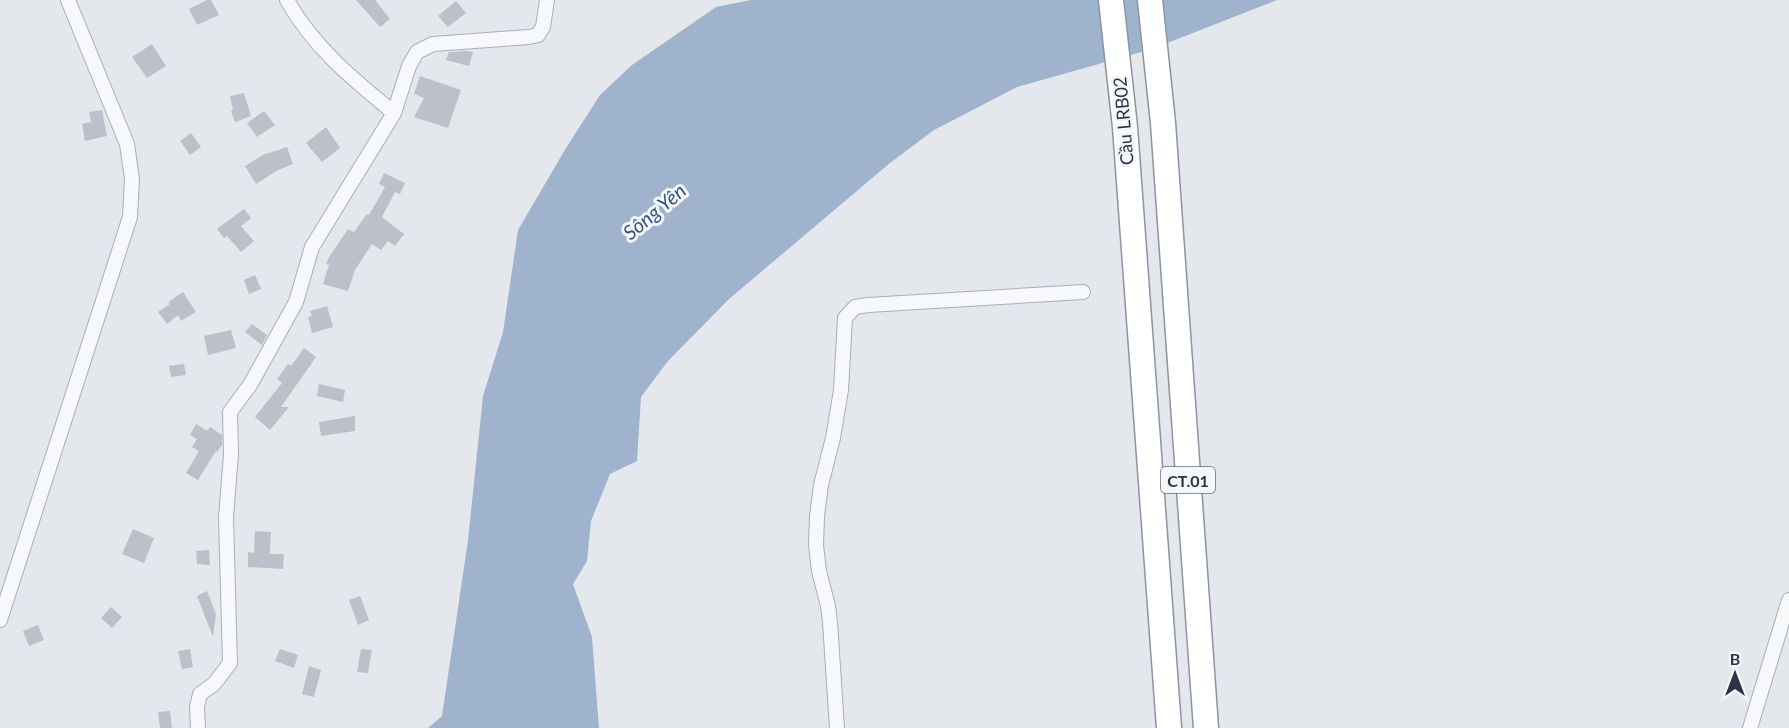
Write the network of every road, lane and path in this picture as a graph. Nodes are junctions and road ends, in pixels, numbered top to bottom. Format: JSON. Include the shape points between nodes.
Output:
{"nodes":[{"id":1,"x":68,"y":0,"type":"edge"},
{"id":2,"x":287,"y":0,"type":"edge"},
{"id":3,"x":547,"y":0,"type":"edge"},
{"id":4,"x":1112,"y":0,"type":"edge"},
{"id":5,"x":1150,"y":0,"type":"edge"},
{"id":6,"x":394,"y":113,"type":"junction"},
{"id":7,"x":1083,"y":292,"type":"dead end"},
{"id":8,"x":1789,"y":600,"type":"edge"},
{"id":9,"x":0,"y":620,"type":"edge"},
{"id":10,"x":198,"y":728,"type":"edge"},
{"id":11,"x":837,"y":728,"type":"edge"},
{"id":12,"x":1169,"y":728,"type":"edge"},
{"id":13,"x":1206,"y":728,"type":"edge"},
{"id":14,"x":1750,"y":728,"type":"edge"}],
"edges":[{"from":1,"to":9,"type":"street","via":[[127,144],[132,180],[130,217]]},
{"from":2,"to":6,"type":"street","via":[[327,54]]},
{"from":3,"to":6,"type":"street","via":[[538,35],[433,44],[417,52]]},
{"from":4,"to":12,"type":"highway","name":"Cầu LRB02","number":"CT.01","via":[[1125,127]]},
{"from":5,"to":13,"type":"highway","number":"CT.01","via":[[1163,123]]},
{"from":6,"to":10,"type":"street","via":[[312,247],[296,302],[250,385],[230,412],[226,517],[230,663],[214,684],[200,694]]},
{"from":7,"to":11,"type":"street","via":[[868,305],[855,307],[845,318],[841,390],[821,485],[816,545],[830,622]]},
{"from":8,"to":14,"type":"street"}]}
